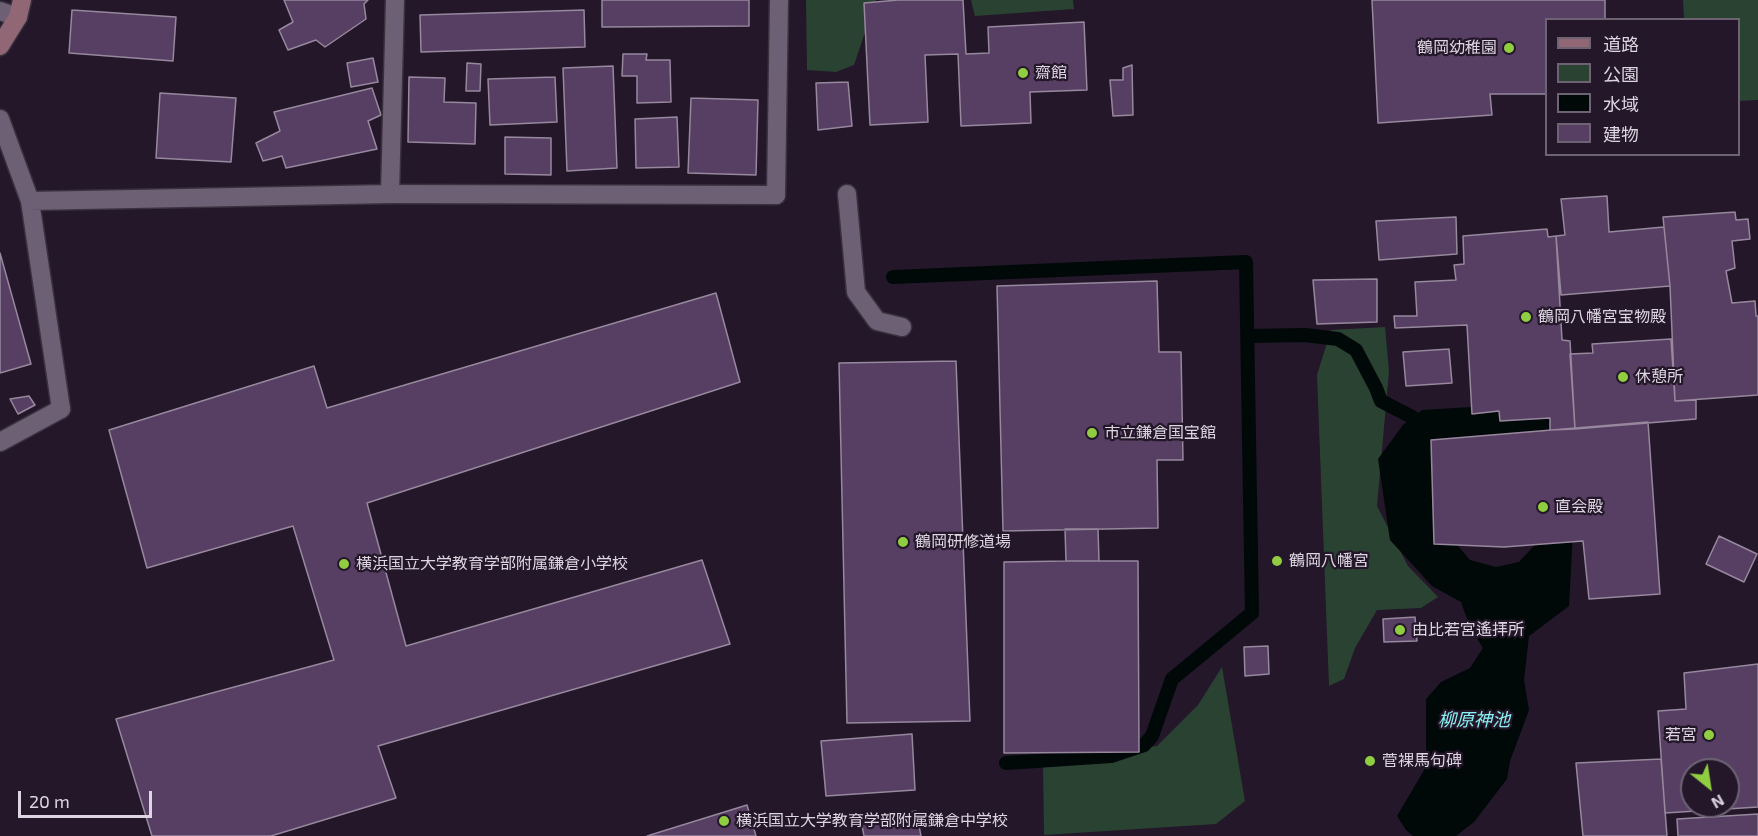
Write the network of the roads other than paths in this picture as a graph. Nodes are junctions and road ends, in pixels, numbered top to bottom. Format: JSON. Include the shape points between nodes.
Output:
{"nodes":[{"id":1,"x":395,"y":0,"type":"edge"},
{"id":2,"x":779,"y":0,"type":"edge"},
{"id":3,"x":20,"y":8,"type":"edge"},
{"id":4,"x":0,"y":12,"type":"edge"},
{"id":5,"x":0,"y":46,"type":"edge"},
{"id":6,"x":0,"y":119,"type":"edge"},
{"id":7,"x":390,"y":194,"type":"junction"},
{"id":8,"x":847,"y":194,"type":"dead end"},
{"id":9,"x":30,"y":201,"type":"junction"},
{"id":10,"x":902,"y":327,"type":"dead end"},
{"id":11,"x":0,"y":442,"type":"edge"}],
"edges":[{"from":1,"to":7,"type":"street"},
{"from":2,"to":7,"type":"street","via":[[776,195]]},
{"from":3,"to":4,"type":"street"},
{"from":3,"to":5,"type":"main road"},
{"from":6,"to":9,"type":"street"},
{"from":7,"to":9,"type":"street"},
{"from":8,"to":10,"type":"street","via":[[856,292],[877,321]]},
{"from":9,"to":11,"type":"street","via":[[61,409]]}]}
